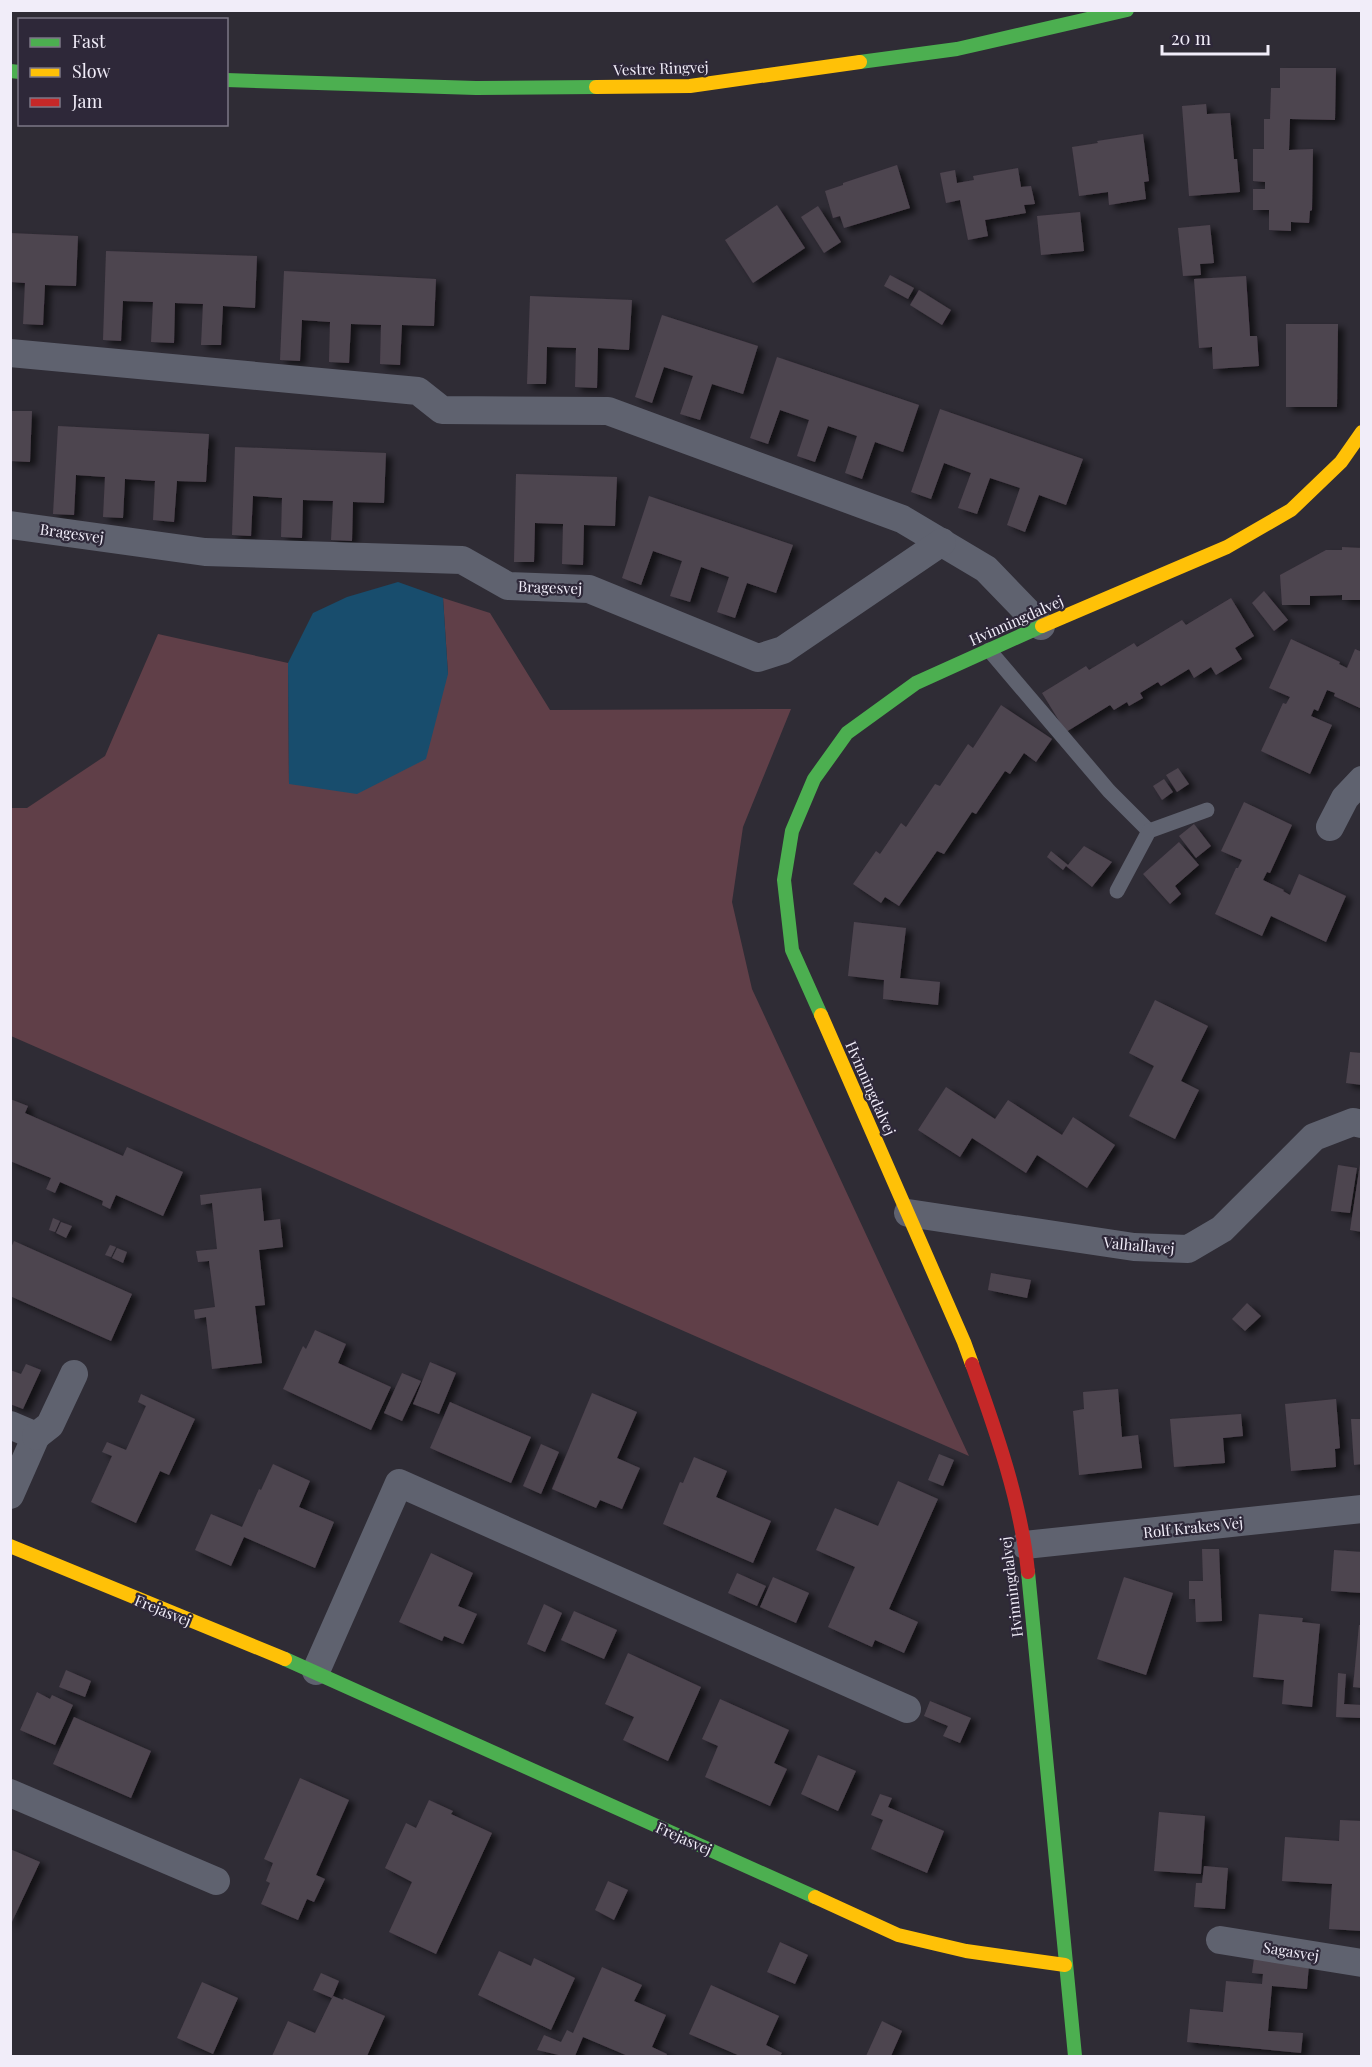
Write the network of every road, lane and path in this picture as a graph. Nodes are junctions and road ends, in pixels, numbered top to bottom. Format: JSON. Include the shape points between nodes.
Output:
{"nodes":[{"id":1,"x":1127,"y":10,"type":"edge"},
{"id":2,"x":228,"y":80,"type":"edge"},
{"id":3,"x":10,"y":353,"type":"edge"},
{"id":4,"x":1362,"y":432,"type":"edge"},
{"id":5,"x":10,"y":525,"type":"edge"},
{"id":6,"x":942,"y":542,"type":"junction"},
{"id":7,"x":1041,"y":626,"type":"junction"},
{"id":8,"x":989,"y":650,"type":"junction"},
{"id":9,"x":1362,"y":780,"type":"edge"},
{"id":10,"x":1207,"y":810,"type":"dead end"},
{"id":11,"x":1330,"y":827,"type":"dead end"},
{"id":12,"x":1149,"y":831,"type":"junction"},
{"id":13,"x":1117,"y":891,"type":"dead end"},
{"id":14,"x":1362,"y":1124,"type":"edge"},
{"id":15,"x":908,"y":1213,"type":"junction"},
{"id":16,"x":74,"y":1374,"type":"dead end"},
{"id":17,"x":23,"y":1430,"type":"edge"},
{"id":18,"x":10,"y":1496,"type":"edge"},
{"id":19,"x":1362,"y":1509,"type":"edge"},
{"id":20,"x":1025,"y":1545,"type":"junction"},
{"id":21,"x":10,"y":1546,"type":"edge"},
{"id":22,"x":316,"y":1671,"type":"junction"},
{"id":23,"x":907,"y":1709,"type":"dead end"},
{"id":24,"x":10,"y":1793,"type":"edge"},
{"id":25,"x":216,"y":1881,"type":"dead end"},
{"id":26,"x":1220,"y":1940,"type":"dead end"},
{"id":27,"x":1362,"y":1963,"type":"edge"},
{"id":28,"x":1065,"y":1965,"type":"junction"},
{"id":29,"x":1075,"y":2056,"type":"edge"}],
"edges":[{"from":1,"to":2,"type":"street","name":"Vestre Ringvej","via":[[957,49],[690,86],[476,88]]},
{"from":3,"to":6,"type":"street","via":[[418,391],[442,410],[608,411],[902,519]]},
{"from":4,"to":7,"type":"street","name":"Hvinningdalvej","via":[[1341,462],[1291,510],[1227,547]]},
{"from":5,"to":6,"type":"street","name":"Bragesvej","via":[[205,552],[462,560],[508,586],[589,589],[758,658],[783,650]]},
{"from":6,"to":7,"type":"street","via":[[986,568]]},
{"from":7,"to":8,"type":"street","name":"Hvinningdalvej"},
{"from":8,"to":12,"type":"lane","via":[[1101,783]]},
{"from":8,"to":15,"type":"street","name":"Hvinningdalvej","via":[[916,683],[847,733],[814,778],[792,831],[784,880],[792,950]]},
{"from":9,"to":11,"type":"street","via":[[1345,798]]},
{"from":10,"to":12,"type":"lane"},
{"from":12,"to":13,"type":"lane"},
{"from":14,"to":15,"type":"street","name":"Valhallavej","via":[[1353,1122],[1314,1137],[1222,1229],[1188,1250],[1134,1247]]},
{"from":15,"to":20,"type":"street","name":"Hvinningdalvej","via":[[964,1342],[996,1431]]},
{"from":16,"to":17,"type":"street","via":[[50,1425]]},
{"from":17,"to":18,"type":"street"},
{"from":19,"to":20,"type":"street","name":"Rolf Krakes Vej"},
{"from":20,"to":28,"type":"street","name":"Hvinningdalvej"},
{"from":21,"to":22,"type":"street","name":"Frejasvej"},
{"from":22,"to":23,"type":"street","via":[[399,1483]]},
{"from":22,"to":28,"type":"street","name":"Frejasvej","via":[[898,1935],[966,1951]]},
{"from":24,"to":25,"type":"street"},
{"from":26,"to":27,"type":"street","name":"Sagasvej"},
{"from":28,"to":29,"type":"street","name":"Hvinningdalvej"}]}
